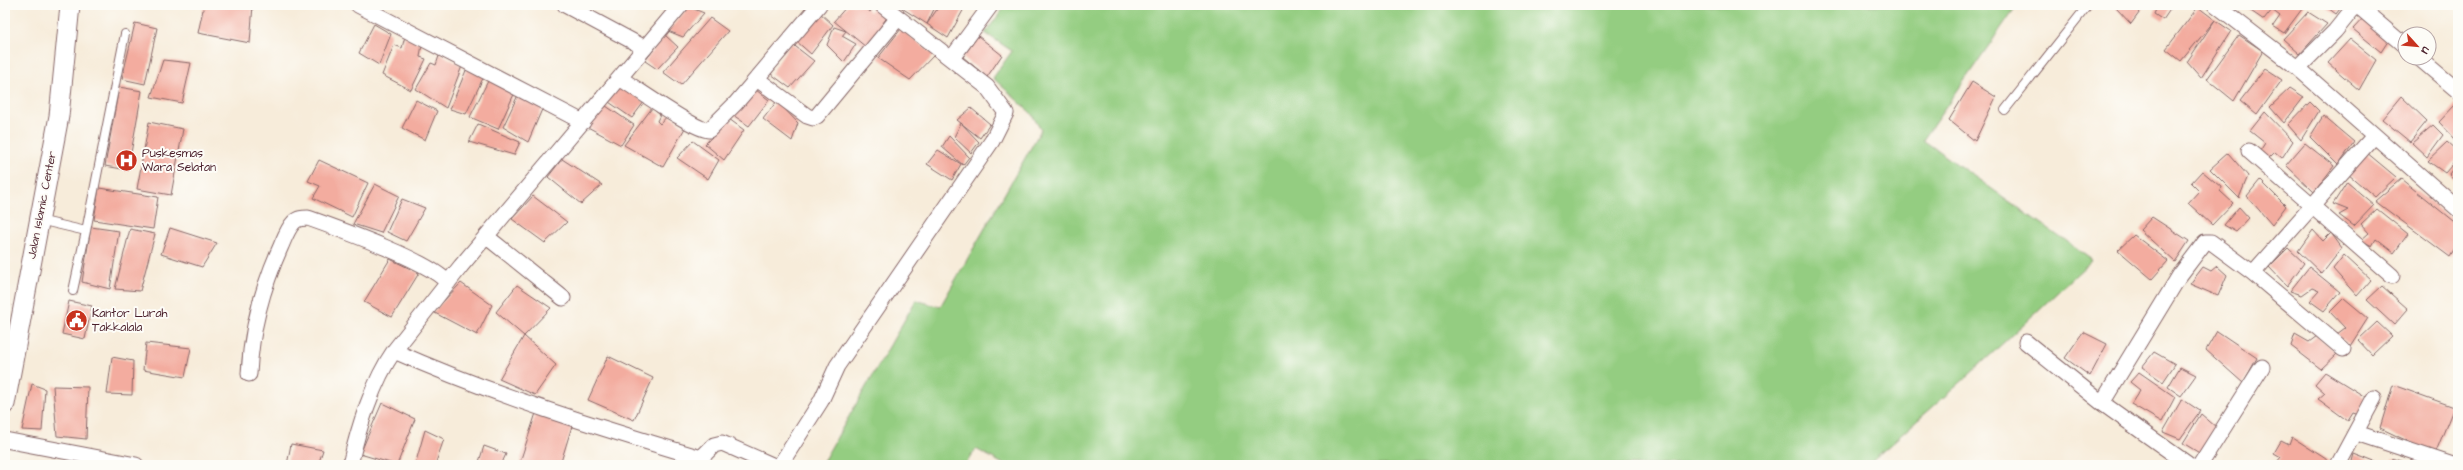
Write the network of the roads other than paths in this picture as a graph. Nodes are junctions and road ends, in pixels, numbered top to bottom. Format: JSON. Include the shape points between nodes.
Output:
{"nodes":[{"id":1,"x":70,"y":5,"type":"edge"},
{"id":2,"x":358,"y":5,"type":"edge"},
{"id":3,"x":565,"y":5,"type":"edge"},
{"id":4,"x":681,"y":5,"type":"edge"},
{"id":5,"x":819,"y":5,"type":"edge"},
{"id":6,"x":882,"y":5,"type":"edge"},
{"id":7,"x":991,"y":5,"type":"edge"},
{"id":8,"x":2088,"y":5,"type":"edge"},
{"id":9,"x":2216,"y":5,"type":"edge"},
{"id":10,"x":2356,"y":5,"type":"edge"},
{"id":11,"x":898,"y":18,"type":"junction"},
{"id":12,"x":125,"y":34,"type":"dead end"},
{"id":13,"x":2397,"y":39,"type":"edge"},
{"id":14,"x":645,"y":48,"type":"junction"},
{"id":15,"x":952,"y":58,"type":"junction"},
{"id":16,"x":2428,"y":66,"type":"edge"},
{"id":17,"x":2298,"y":68,"type":"junction"},
{"id":18,"x":621,"y":79,"type":"junction"},
{"id":19,"x":758,"y":79,"type":"junction"},
{"id":20,"x":2458,"y":91,"type":"edge"},
{"id":21,"x":2006,"y":110,"type":"dead end"},
{"id":22,"x":583,"y":122,"type":"junction"},
{"id":23,"x":2374,"y":136,"type":"junction"},
{"id":24,"x":2249,"y":151,"type":"dead end"},
{"id":25,"x":2311,"y":206,"type":"junction"},
{"id":26,"x":2458,"y":210,"type":"edge"},
{"id":27,"x":39,"y":220,"type":"junction"},
{"id":28,"x":86,"y":231,"type":"junction"},
{"id":29,"x":487,"y":237,"type":"junction"},
{"id":30,"x":2254,"y":274,"type":"junction"},
{"id":31,"x":2392,"y":276,"type":"dead end"},
{"id":32,"x":448,"y":283,"type":"junction"},
{"id":33,"x":73,"y":291,"type":"dead end"},
{"id":34,"x":563,"y":298,"type":"dead end"},
{"id":35,"x":2026,"y":342,"type":"dead end"},
{"id":36,"x":2344,"y":349,"type":"dead end"},
{"id":37,"x":394,"y":351,"type":"junction"},
{"id":38,"x":2262,"y":367,"type":"dead end"},
{"id":39,"x":249,"y":374,"type":"dead end"},
{"id":40,"x":6,"y":394,"type":"edge"},
{"id":41,"x":2374,"y":398,"type":"dead end"},
{"id":42,"x":2102,"y":403,"type":"junction"},
{"id":43,"x":2356,"y":433,"type":"junction"},
{"id":44,"x":5,"y":440,"type":"edge"},
{"id":45,"x":700,"y":462,"type":"edge"},
{"id":46,"x":354,"y":464,"type":"edge"},
{"id":47,"x":136,"y":465,"type":"edge"},
{"id":48,"x":772,"y":465,"type":"edge"},
{"id":49,"x":780,"y":465,"type":"edge"},
{"id":50,"x":2189,"y":465,"type":"edge"},
{"id":51,"x":2200,"y":465,"type":"edge"},
{"id":52,"x":2338,"y":465,"type":"edge"},
{"id":53,"x":2453,"y":465,"type":"edge"}],
"edges":[{"from":1,"to":27,"type":"street","name":"Jalan Islamic Center","via":[[59,116]]},
{"from":2,"to":22,"type":"street"},
{"from":3,"to":14,"type":"street"},
{"from":4,"to":14,"type":"street"},
{"from":5,"to":19,"type":"street"},
{"from":6,"to":11,"type":"street"},
{"from":7,"to":15,"type":"street"},
{"from":8,"to":21,"type":"lane"},
{"from":9,"to":17,"type":"street"},
{"from":10,"to":13,"type":"street"},
{"from":10,"to":17,"type":"street","via":[[2335,31]]},
{"from":11,"to":15,"type":"street"},
{"from":11,"to":19,"type":"street","via":[[813,118]]},
{"from":12,"to":28,"type":"lane"},
{"from":14,"to":18,"type":"street"},
{"from":15,"to":49,"type":"street","via":[[987,87],[1006,113],[992,142],[837,366],[821,401]]},
{"from":16,"to":20,"type":"street"},
{"from":17,"to":23,"type":"street"},
{"from":18,"to":19,"type":"street","via":[[707,131],[716,125]]},
{"from":18,"to":22,"type":"street"},
{"from":22,"to":29,"type":"street"},
{"from":23,"to":25,"type":"street"},
{"from":23,"to":26,"type":"street"},
{"from":24,"to":25,"type":"street"},
{"from":25,"to":30,"type":"street"},
{"from":25,"to":31,"type":"street"},
{"from":27,"to":28,"type":"lane"},
{"from":27,"to":40,"type":"street","name":"Jalan Islamic Center"},
{"from":28,"to":33,"type":"lane"},
{"from":29,"to":32,"type":"street"},
{"from":29,"to":34,"type":"street"},
{"from":30,"to":36,"type":"street"},
{"from":30,"to":42,"type":"street","via":[[2211,242],[2205,242],[2180,275]]},
{"from":32,"to":37,"type":"street"},
{"from":32,"to":39,"type":"street","via":[[433,271],[376,244],[314,220],[302,218],[294,222],[272,265],[257,320]]},
{"from":35,"to":42,"type":"street"},
{"from":37,"to":45,"type":"street","via":[[443,373]]},
{"from":37,"to":46,"type":"street","via":[[384,365],[374,390]]},
{"from":38,"to":51,"type":"street"},
{"from":41,"to":43,"type":"street"},
{"from":42,"to":50,"type":"street"},
{"from":43,"to":52,"type":"street"},
{"from":43,"to":53,"type":"street"},
{"from":44,"to":47,"type":"street"},
{"from":45,"to":48,"type":"street","via":[[714,446],[722,444]]}]}
